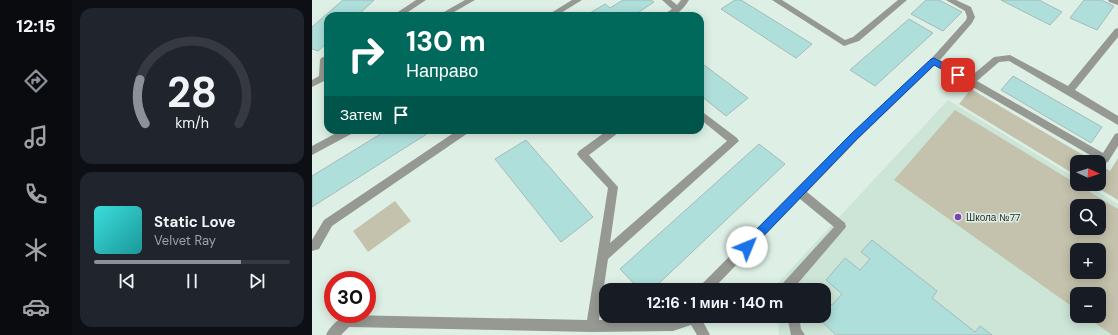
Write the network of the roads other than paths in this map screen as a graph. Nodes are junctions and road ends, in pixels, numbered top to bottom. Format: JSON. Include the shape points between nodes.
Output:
{"nodes":[{"id":1,"x":422,"y":0,"type":"edge"},
{"id":2,"x":471,"y":0,"type":"edge"},
{"id":3,"x":578,"y":0,"type":"edge"},
{"id":4,"x":666,"y":0,"type":"edge"},
{"id":5,"x":685,"y":0,"type":"edge"},
{"id":6,"x":776,"y":0,"type":"edge"},
{"id":7,"x":903,"y":0,"type":"edge"},
{"id":8,"x":950,"y":0,"type":"edge"},
{"id":9,"x":1112,"y":0,"type":"edge"},
{"id":10,"x":1118,"y":2,"type":"edge"},
{"id":11,"x":678,"y":8,"type":"junction"},
{"id":12,"x":402,"y":12,"type":"edge"},
{"id":13,"x":448,"y":12,"type":"edge"},
{"id":14,"x":557,"y":12,"type":"edge"},
{"id":15,"x":672,"y":12,"type":"edge"},
{"id":16,"x":1118,"y":31,"type":"edge"},
{"id":17,"x":934,"y":61,"type":"junction"},
{"id":18,"x":324,"y":78,"type":"edge"},
{"id":19,"x":971,"y":82,"type":"junction"},
{"id":20,"x":312,"y":84,"type":"edge"},
{"id":21,"x":1069,"y":91,"type":"junction"},
{"id":22,"x":704,"y":117,"type":"edge"},
{"id":23,"x":1118,"y":121,"type":"edge"},
{"id":24,"x":343,"y":134,"type":"edge"},
{"id":25,"x":459,"y":134,"type":"edge"},
{"id":26,"x":610,"y":134,"type":"edge"},
{"id":27,"x":1118,"y":137,"type":"edge"},
{"id":28,"x":312,"y":151,"type":"edge"},
{"id":29,"x":801,"y":193,"type":"junction"},
{"id":30,"x":312,"y":246,"type":"edge"},
{"id":31,"x":602,"y":257,"type":"junction"},
{"id":32,"x":711,"y":283,"type":"edge"},
{"id":33,"x":791,"y":283,"type":"edge"},
{"id":34,"x":678,"y":323,"type":"edge"},
{"id":35,"x":697,"y":323,"type":"edge"},
{"id":36,"x":794,"y":323,"type":"edge"},
{"id":37,"x":592,"y":326,"type":"junction"},
{"id":38,"x":332,"y":335,"type":"edge"},
{"id":39,"x":704,"y":335,"type":"edge"},
{"id":40,"x":799,"y":335,"type":"edge"}],
"edges":[{"from":1,"to":12,"type":"street"},
{"from":2,"to":13,"type":"street"},
{"from":3,"to":14,"type":"street"},
{"from":4,"to":11,"type":"street"},
{"from":5,"to":11,"type":"street"},
{"from":6,"to":7,"type":"street","via":[[844,43],[856,39]]},
{"from":8,"to":17,"type":"street","via":[[968,9],[971,17]]},
{"from":9,"to":10,"type":"street"},
{"from":11,"to":15,"type":"street"},
{"from":16,"to":21,"type":"street"},
{"from":17,"to":19,"type":"street"},
{"from":17,"to":29,"type":"street","via":[[854,137]]},
{"from":18,"to":20,"type":"street"},
{"from":19,"to":21,"type":"street","via":[[997,59],[1010,58]]},
{"from":19,"to":27,"type":"street","via":[[1105,159]]},
{"from":21,"to":23,"type":"street"},
{"from":22,"to":31,"type":"street","via":[[734,141]]},
{"from":24,"to":28,"type":"street"},
{"from":25,"to":30,"type":"street","via":[[328,223]]},
{"from":26,"to":31,"type":"street","via":[[582,154],[613,188]]},
{"from":29,"to":32,"type":"street"},
{"from":29,"to":33,"type":"street","via":[[840,227]]},
{"from":31,"to":37,"type":"street"},
{"from":34,"to":37,"type":"street"},
{"from":35,"to":39,"type":"street"},
{"from":36,"to":40,"type":"street"},
{"from":37,"to":38,"type":"street","via":[[347,321]]}]}
